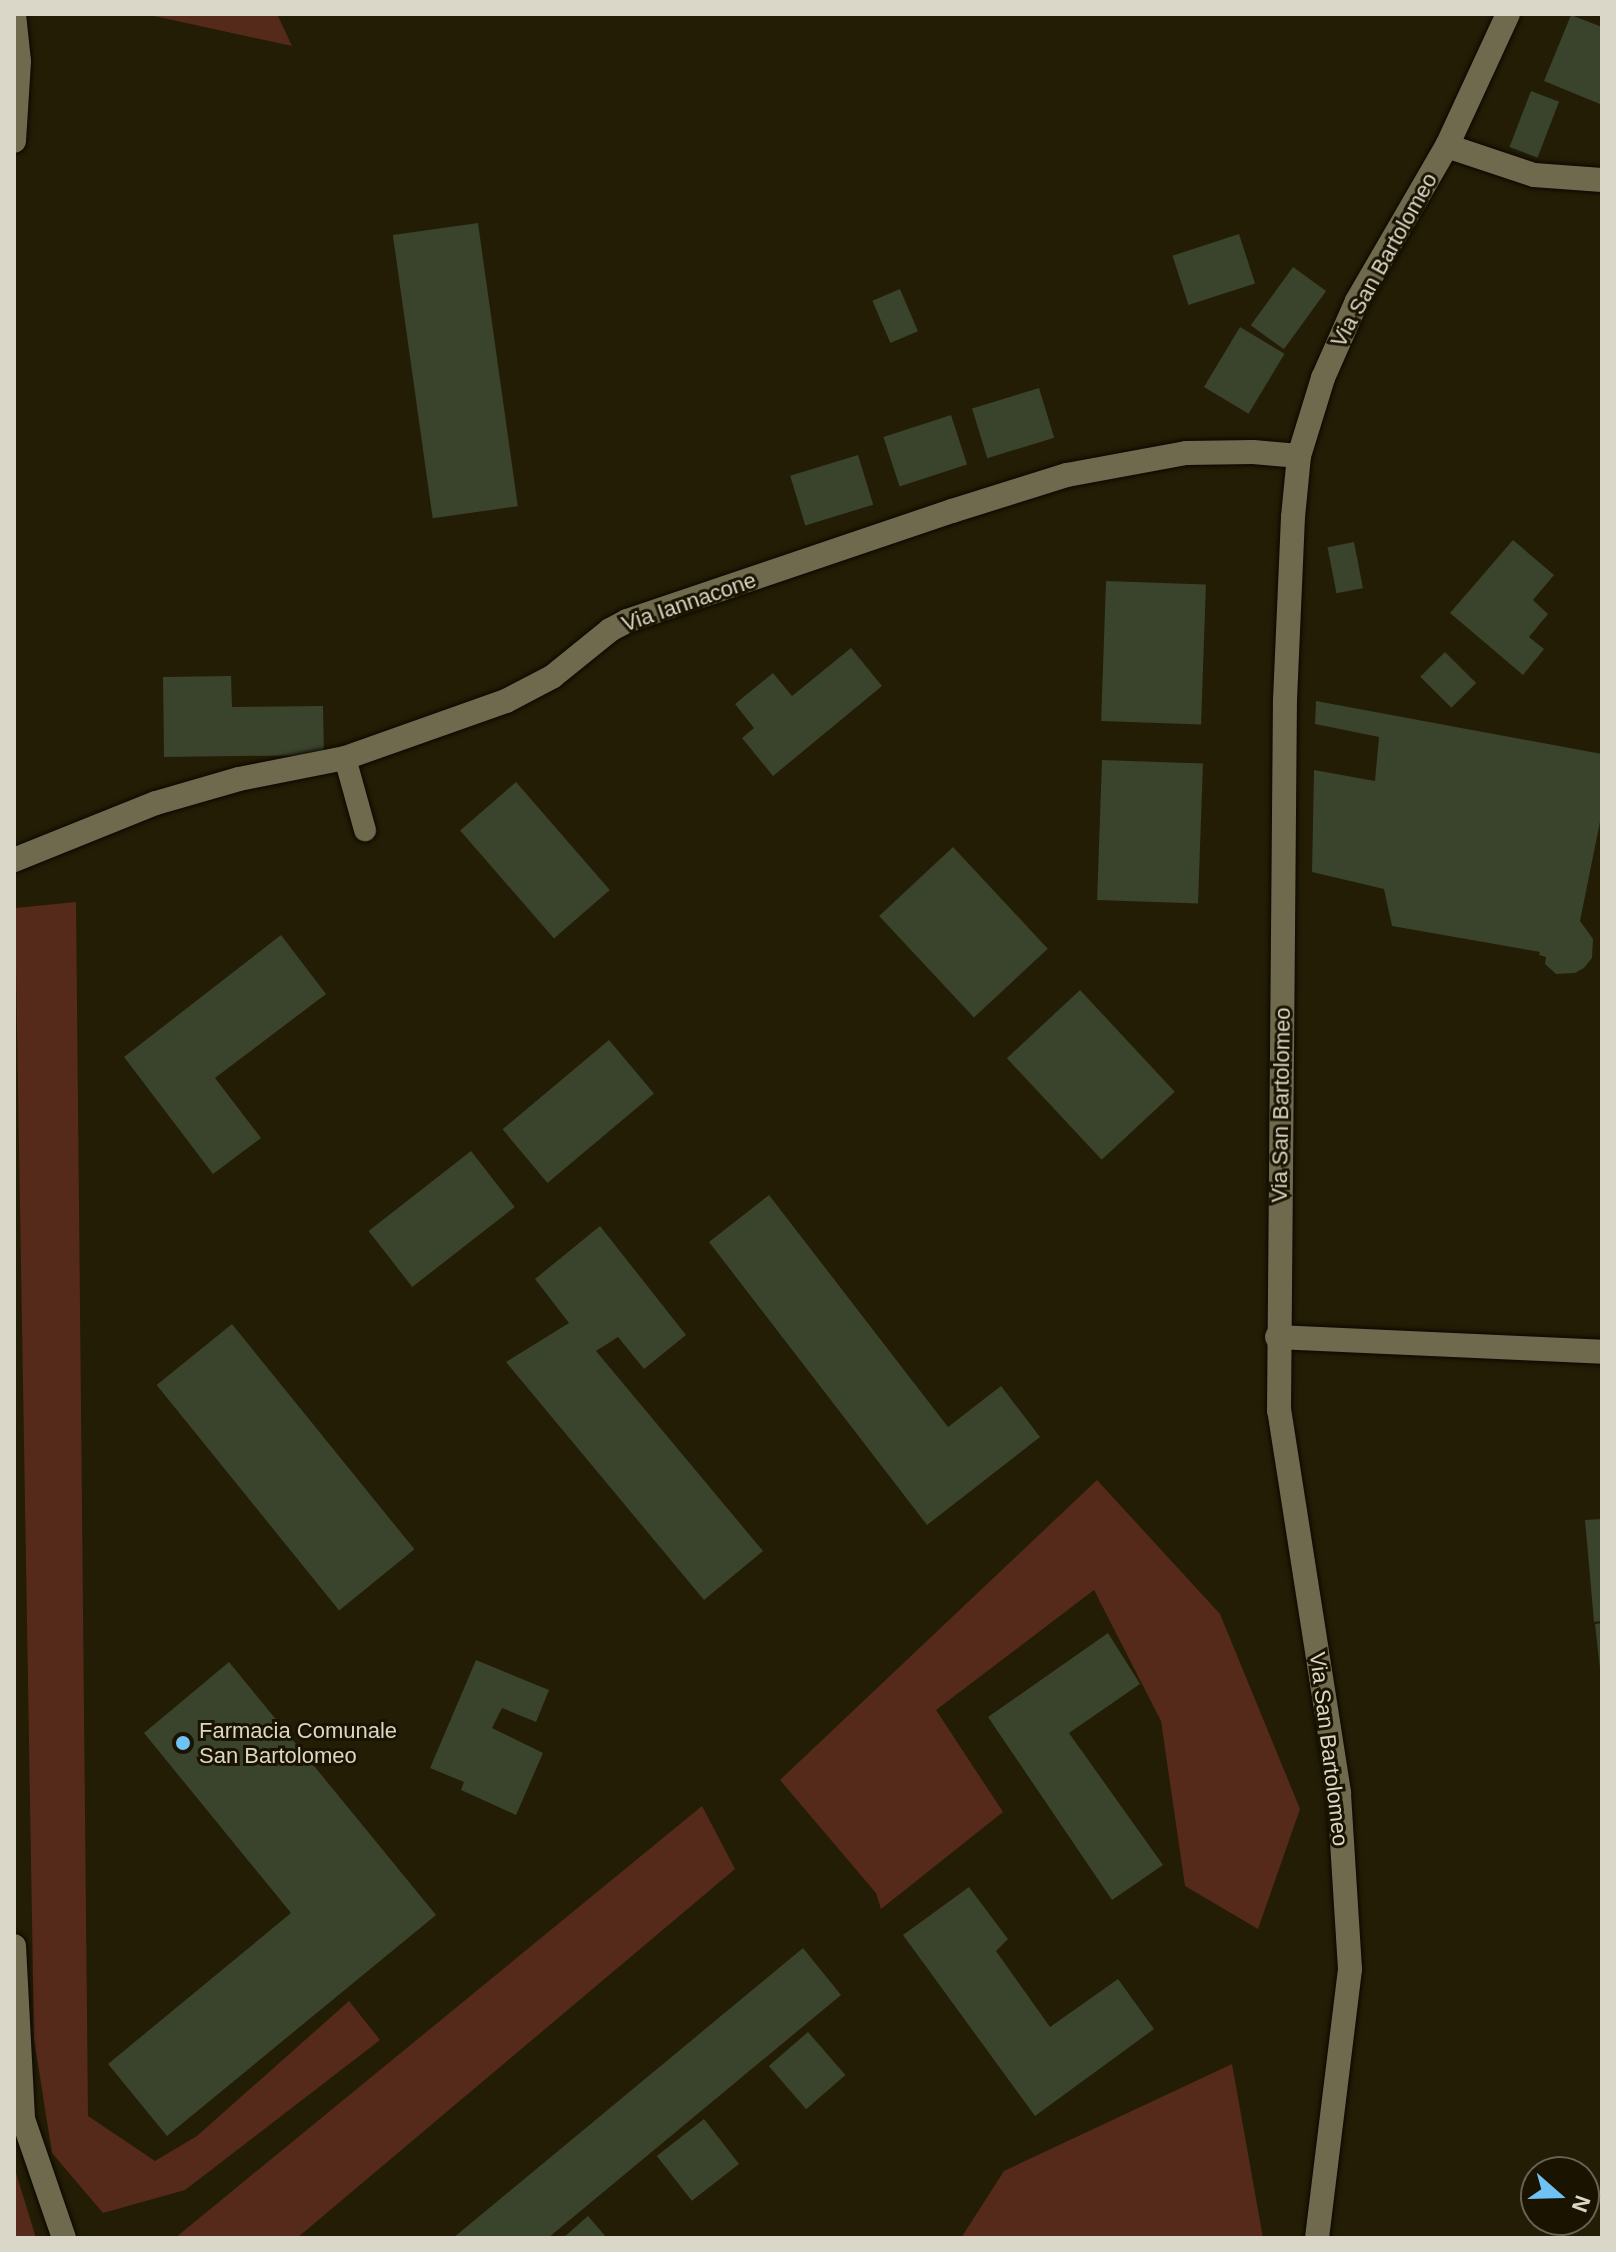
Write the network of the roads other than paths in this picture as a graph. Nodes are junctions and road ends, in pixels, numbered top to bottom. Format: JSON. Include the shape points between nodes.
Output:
{"nodes":[{"id":1,"x":14,"y":14,"type":"edge"},
{"id":2,"x":1508,"y":14,"type":"edge"},
{"id":3,"x":14,"y":141,"type":"edge"},
{"id":4,"x":1447,"y":146,"type":"junction"},
{"id":5,"x":1602,"y":180,"type":"edge"},
{"id":6,"x":1299,"y":456,"type":"junction"},
{"id":7,"x":345,"y":758,"type":"junction"},
{"id":8,"x":365,"y":830,"type":"dead end"},
{"id":9,"x":14,"y":860,"type":"edge"},
{"id":10,"x":1277,"y":1337,"type":"junction"},
{"id":11,"x":1602,"y":1352,"type":"edge"},
{"id":12,"x":14,"y":1946,"type":"edge"},
{"id":13,"x":16,"y":2073,"type":"edge"},
{"id":14,"x":64,"y":2238,"type":"edge"},
{"id":15,"x":1317,"y":2238,"type":"edge"}],
"edges":[{"from":1,"to":3,"type":"street","via":[[19,61]]},
{"from":2,"to":4,"type":"street","name":"Via San Bartolomeo"},
{"from":4,"to":5,"type":"street","via":[[1534,175]]},
{"from":4,"to":6,"type":"street","name":"Via San Bartolomeo","via":[[1357,301],[1323,378]]},
{"from":6,"to":7,"type":"street","name":"Via Iannacone","via":[[1186,453],[1067,475],[627,621],[531,690]]},
{"from":6,"to":10,"type":"street","name":"Via San Bartolomeo","via":[[1288,577]]},
{"from":7,"to":8,"type":"lane"},
{"from":7,"to":9,"type":"street","name":"Via Iannacone","via":[[239,779],[156,803]]},
{"from":10,"to":11,"type":"street"},
{"from":10,"to":15,"type":"street","name":"Via San Bartolomeo","via":[[1279,1411],[1339,1792],[1350,1969]]},
{"from":12,"to":13,"type":"street"},
{"from":13,"to":14,"type":"street","via":[[23,2119]]}]}
